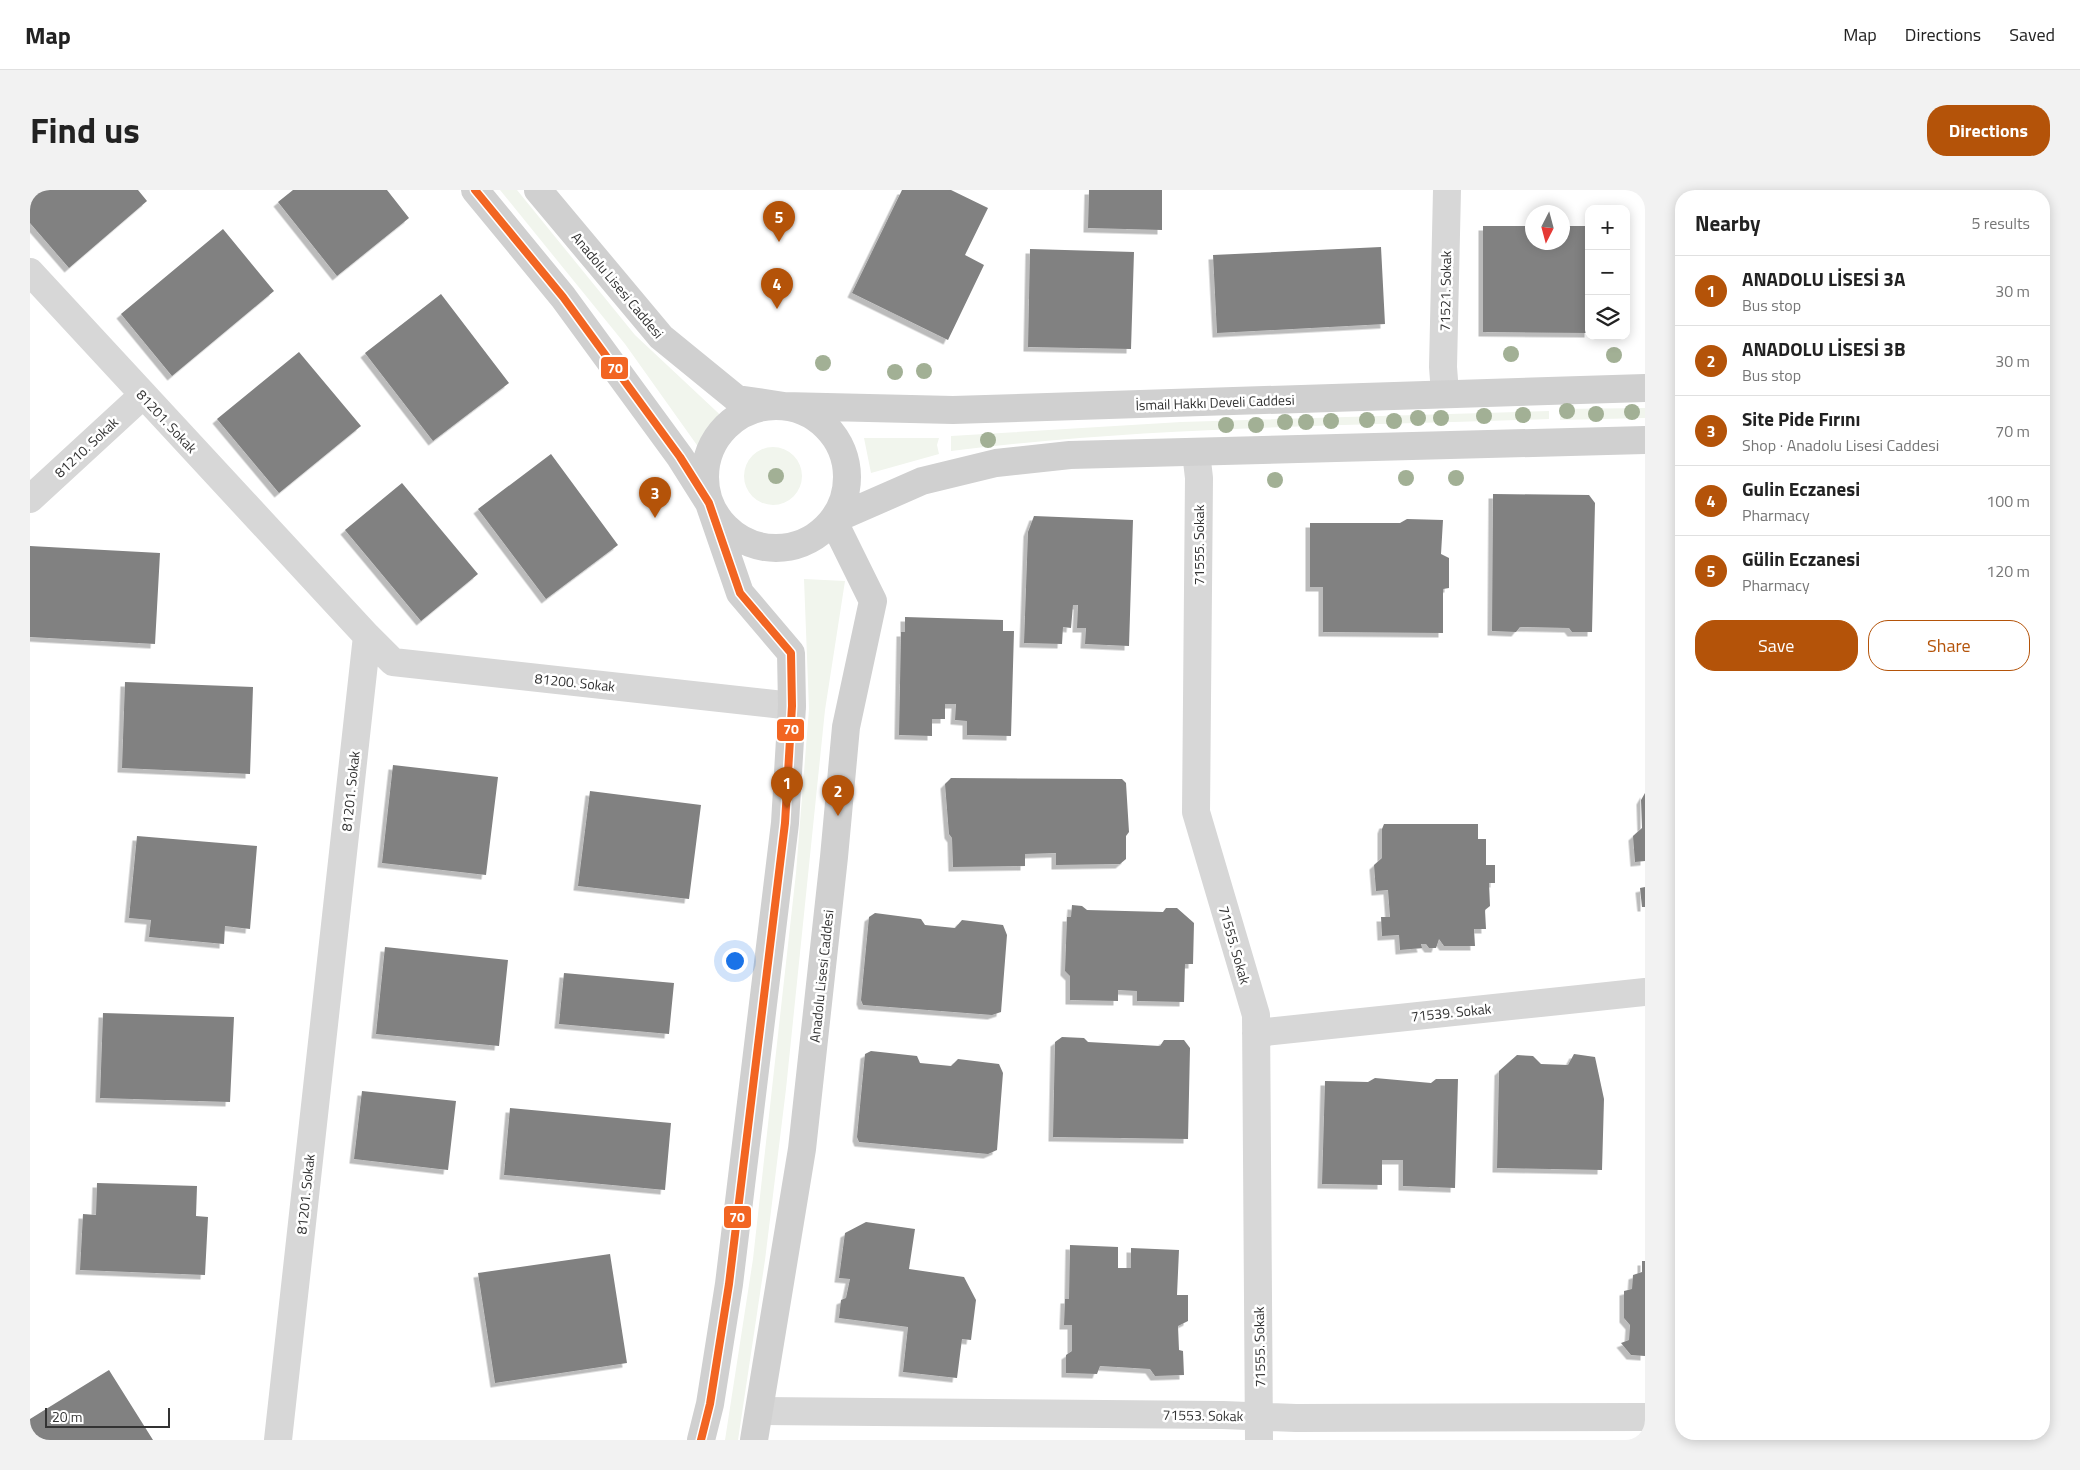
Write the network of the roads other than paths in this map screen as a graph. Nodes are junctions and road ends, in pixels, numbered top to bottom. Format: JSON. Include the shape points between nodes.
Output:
{"nodes":[{"id":1,"x":474,"y":190,"type":"edge"},
{"id":2,"x":538,"y":190,"type":"edge"},
{"id":3,"x":1447,"y":190,"type":"edge"},
{"id":4,"x":30,"y":272,"type":"edge"},
{"id":5,"x":1645,"y":388,"type":"edge"},
{"id":6,"x":1445,"y":393,"type":"junction"},
{"id":7,"x":142,"y":395,"type":"junction"},
{"id":8,"x":784,"y":406,"type":"junction"},
{"id":9,"x":1645,"y":440,"type":"edge"},
{"id":10,"x":1196,"y":452,"type":"junction"},
{"id":11,"x":30,"y":499,"type":"edge"},
{"id":12,"x":709,"y":503,"type":"junction"},
{"id":13,"x":833,"y":520,"type":"junction"},
{"id":14,"x":367,"y":636,"type":"junction"},
{"id":15,"x":792,"y":706,"type":"junction"},
{"id":16,"x":1645,"y":992,"type":"edge"},
{"id":17,"x":1256,"y":1033,"type":"junction"},
{"id":18,"x":760,"y":1411,"type":"junction"},
{"id":19,"x":1645,"y":1417,"type":"edge"},
{"id":20,"x":1259,"y":1428,"type":"edge"},
{"id":21,"x":278,"y":1440,"type":"edge"},
{"id":22,"x":702,"y":1440,"type":"edge"},
{"id":23,"x":754,"y":1440,"type":"edge"}],
"edges":[{"from":1,"to":12,"type":"main road","via":[[563,297]]},
{"from":2,"to":8,"type":"main road","name":"Anadolu Lisesi Caddesi","via":[[661,337],[738,399]]},
{"from":3,"to":6,"type":"street","name":"71521. Sokak"},
{"from":4,"to":7,"type":"street","name":"81201. Sokak"},
{"from":5,"to":6,"type":"main road","name":"İsmail Hakkı Develi Caddesi"},
{"from":6,"to":8,"type":"main road","name":"İsmail Hakkı Develi Caddesi","via":[[953,410]]},
{"from":7,"to":11,"type":"street","name":"81210. Sokak"},
{"from":7,"to":14,"type":"street","name":"81201. Sokak"},
{"from":8,"to":12,"type":"main road","via":[[760,407],[737,417],[719,434],[708,456],[704,480]]},
{"from":8,"to":13,"type":"main road","via":[[808,413],[828,428],[842,449],[847,473],[845,497]]},
{"from":9,"to":10,"type":"main road"},
{"from":10,"to":13,"type":"main road","via":[[1070,454],[996,463],[922,481]]},
{"from":10,"to":17,"type":"street","name":"71555. Sokak","via":[[1199,478],[1196,812],[1256,1014]]},
{"from":12,"to":13,"type":"main road","via":[[720,522],[736,537],[756,546],[778,548],[799,545],[818,535]]},
{"from":12,"to":15,"type":"main road","via":[[740,593],[791,653]]},
{"from":13,"to":18,"type":"main road","name":"Anadolu Lisesi Caddesi","via":[[873,601],[846,727],[802,1149]]},
{"from":14,"to":15,"type":"street","name":"81200. Sokak","via":[[393,662]]},
{"from":14,"to":21,"type":"street","name":"81201. Sokak"},
{"from":15,"to":22,"type":"main road","via":[[786,816],[729,1284]]},
{"from":16,"to":17,"type":"street","name":"71539. Sokak"},
{"from":17,"to":20,"type":"street","name":"71555. Sokak"},
{"from":18,"to":20,"type":"street","name":"71553. Sokak"},
{"from":18,"to":23,"type":"main road","name":"Anadolu Lisesi Caddesi"},
{"from":19,"to":20,"type":"street","name":"71553. Sokak","via":[[1296,1418]]}]}
